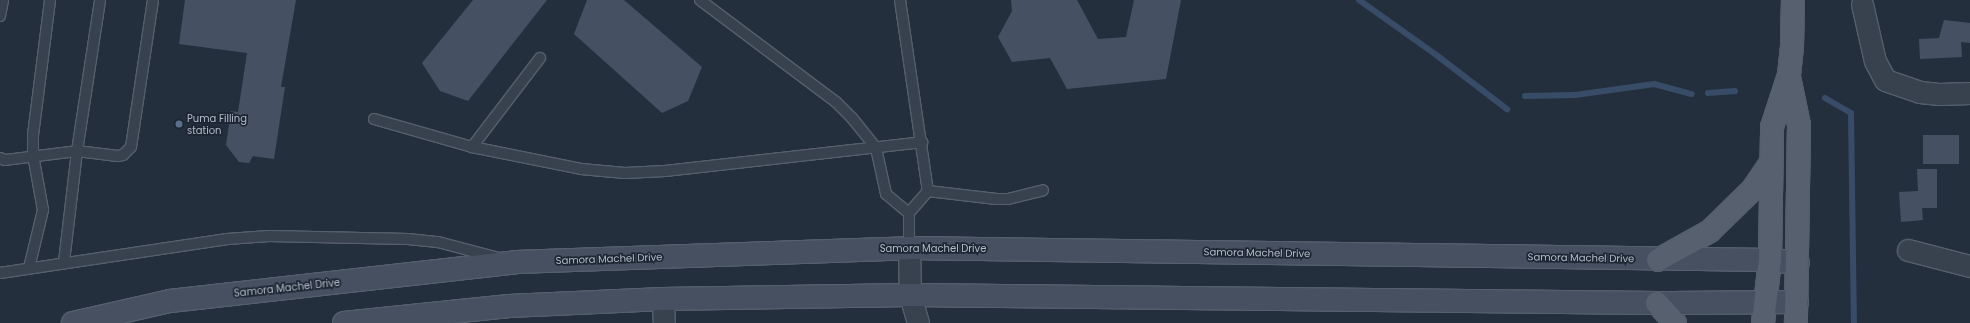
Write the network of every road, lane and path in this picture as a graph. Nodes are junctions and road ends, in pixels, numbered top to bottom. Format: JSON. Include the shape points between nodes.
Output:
{"nodes":[{"id":1,"x":2,"y":0,"type":"edge"},
{"id":2,"x":50,"y":0,"type":"edge"},
{"id":3,"x":100,"y":0,"type":"edge"},
{"id":4,"x":153,"y":0,"type":"edge"},
{"id":5,"x":700,"y":0,"type":"edge"},
{"id":6,"x":900,"y":0,"type":"edge"},
{"id":7,"x":1792,"y":0,"type":"edge"},
{"id":8,"x":1862,"y":4,"type":"dead end"},
{"id":9,"x":0,"y":16,"type":"edge"},
{"id":10,"x":540,"y":58,"type":"dead end"},
{"id":11,"x":1789,"y":75,"type":"junction"},
{"id":12,"x":1970,"y":93,"type":"edge"},
{"id":13,"x":374,"y":119,"type":"dead end"},
{"id":14,"x":922,"y":142,"type":"junction"},
{"id":15,"x":472,"y":147,"type":"junction"},
{"id":16,"x":876,"y":148,"type":"junction"},
{"id":17,"x":77,"y":152,"type":"junction"},
{"id":18,"x":33,"y":156,"type":"junction"},
{"id":19,"x":0,"y":158,"type":"edge"},
{"id":20,"x":1770,"y":164,"type":"junction"},
{"id":21,"x":1043,"y":190,"type":"dead end"},
{"id":22,"x":928,"y":191,"type":"junction"},
{"id":23,"x":909,"y":213,"type":"junction"},
{"id":24,"x":909,"y":248,"type":"junction"},
{"id":25,"x":1908,"y":250,"type":"dead end"},
{"id":26,"x":1658,"y":260,"type":"junction"},
{"id":27,"x":1770,"y":260,"type":"junction"},
{"id":28,"x":64,"y":262,"type":"junction"},
{"id":29,"x":516,"y":262,"type":"junction"},
{"id":30,"x":1798,"y":263,"type":"junction"},
{"id":31,"x":1970,"y":266,"type":"edge"},
{"id":32,"x":29,"y":268,"type":"junction"},
{"id":33,"x":0,"y":273,"type":"edge"},
{"id":34,"x":910,"y":295,"type":"junction"},
{"id":35,"x":663,"y":299,"type":"junction"},
{"id":36,"x":1766,"y":301,"type":"junction"},
{"id":37,"x":1657,"y":303,"type":"junction"},
{"id":38,"x":1796,"y":313,"type":"edge"},
{"id":39,"x":73,"y":323,"type":"edge"},
{"id":40,"x":344,"y":323,"type":"edge"},
{"id":41,"x":664,"y":323,"type":"edge"},
{"id":42,"x":918,"y":323,"type":"edge"},
{"id":43,"x":1675,"y":323,"type":"edge"},
{"id":44,"x":1763,"y":323,"type":"edge"}],
"edges":[{"from":1,"to":9,"type":"lane"},
{"from":2,"to":18,"type":"lane","via":[[33,135]]},
{"from":3,"to":17,"type":"lane"},
{"from":4,"to":17,"type":"lane","via":[[131,147],[123,155],[118,156]]},
{"from":5,"to":16,"type":"lane","via":[[836,102]]},
{"from":6,"to":14,"type":"lane"},
{"from":7,"to":11,"type":"main road"},
{"from":8,"to":12,"type":"street","via":[[1875,61],[1885,80],[1920,92]]},
{"from":10,"to":15,"type":"lane"},
{"from":11,"to":20,"type":"main road","via":[[1772,127]]},
{"from":11,"to":30,"type":"main road","via":[[1799,125]]},
{"from":13,"to":15,"type":"lane"},
{"from":14,"to":16,"type":"lane"},
{"from":14,"to":22,"type":"lane"},
{"from":15,"to":16,"type":"lane","via":[[582,169],[625,174]]},
{"from":16,"to":23,"type":"lane","via":[[886,194]]},
{"from":17,"to":18,"type":"lane"},
{"from":17,"to":28,"type":"lane"},
{"from":18,"to":19,"type":"lane","via":[[5,160]]},
{"from":18,"to":32,"type":"lane","via":[[43,210]]},
{"from":20,"to":26,"type":"main road","via":[[1753,189],[1710,231]]},
{"from":20,"to":27,"type":"main road"},
{"from":21,"to":22,"type":"lane","via":[[1008,199]]},
{"from":22,"to":23,"type":"lane"},
{"from":23,"to":24,"type":"lane"},
{"from":24,"to":26,"type":"main road","name":"Samora Machel Drive"},
{"from":24,"to":29,"type":"main road","name":"Samora Machel Drive"},
{"from":24,"to":34,"type":"street"},
{"from":25,"to":31,"type":"street"},
{"from":26,"to":27,"type":"main road","name":"Samora Machel Drive"},
{"from":27,"to":30,"type":"main road","name":"Samora Machel Drive"},
{"from":27,"to":36,"type":"main road"},
{"from":28,"to":29,"type":"lane","via":[[227,239],[312,235],[438,242]]},
{"from":28,"to":32,"type":"lane"},
{"from":29,"to":39,"type":"main road","name":"Samora Machel Drive","via":[[170,301]]},
{"from":30,"to":38,"type":"main road"},
{"from":32,"to":33,"type":"lane"},
{"from":34,"to":35,"type":"main road"},
{"from":34,"to":37,"type":"main road"},
{"from":34,"to":42,"type":"street"},
{"from":35,"to":40,"type":"main road","via":[[509,306]]},
{"from":35,"to":41,"type":"street"},
{"from":36,"to":37,"type":"main road"},
{"from":36,"to":38,"type":"main road"},
{"from":36,"to":44,"type":"main road"},
{"from":37,"to":43,"type":"main road"}]}
